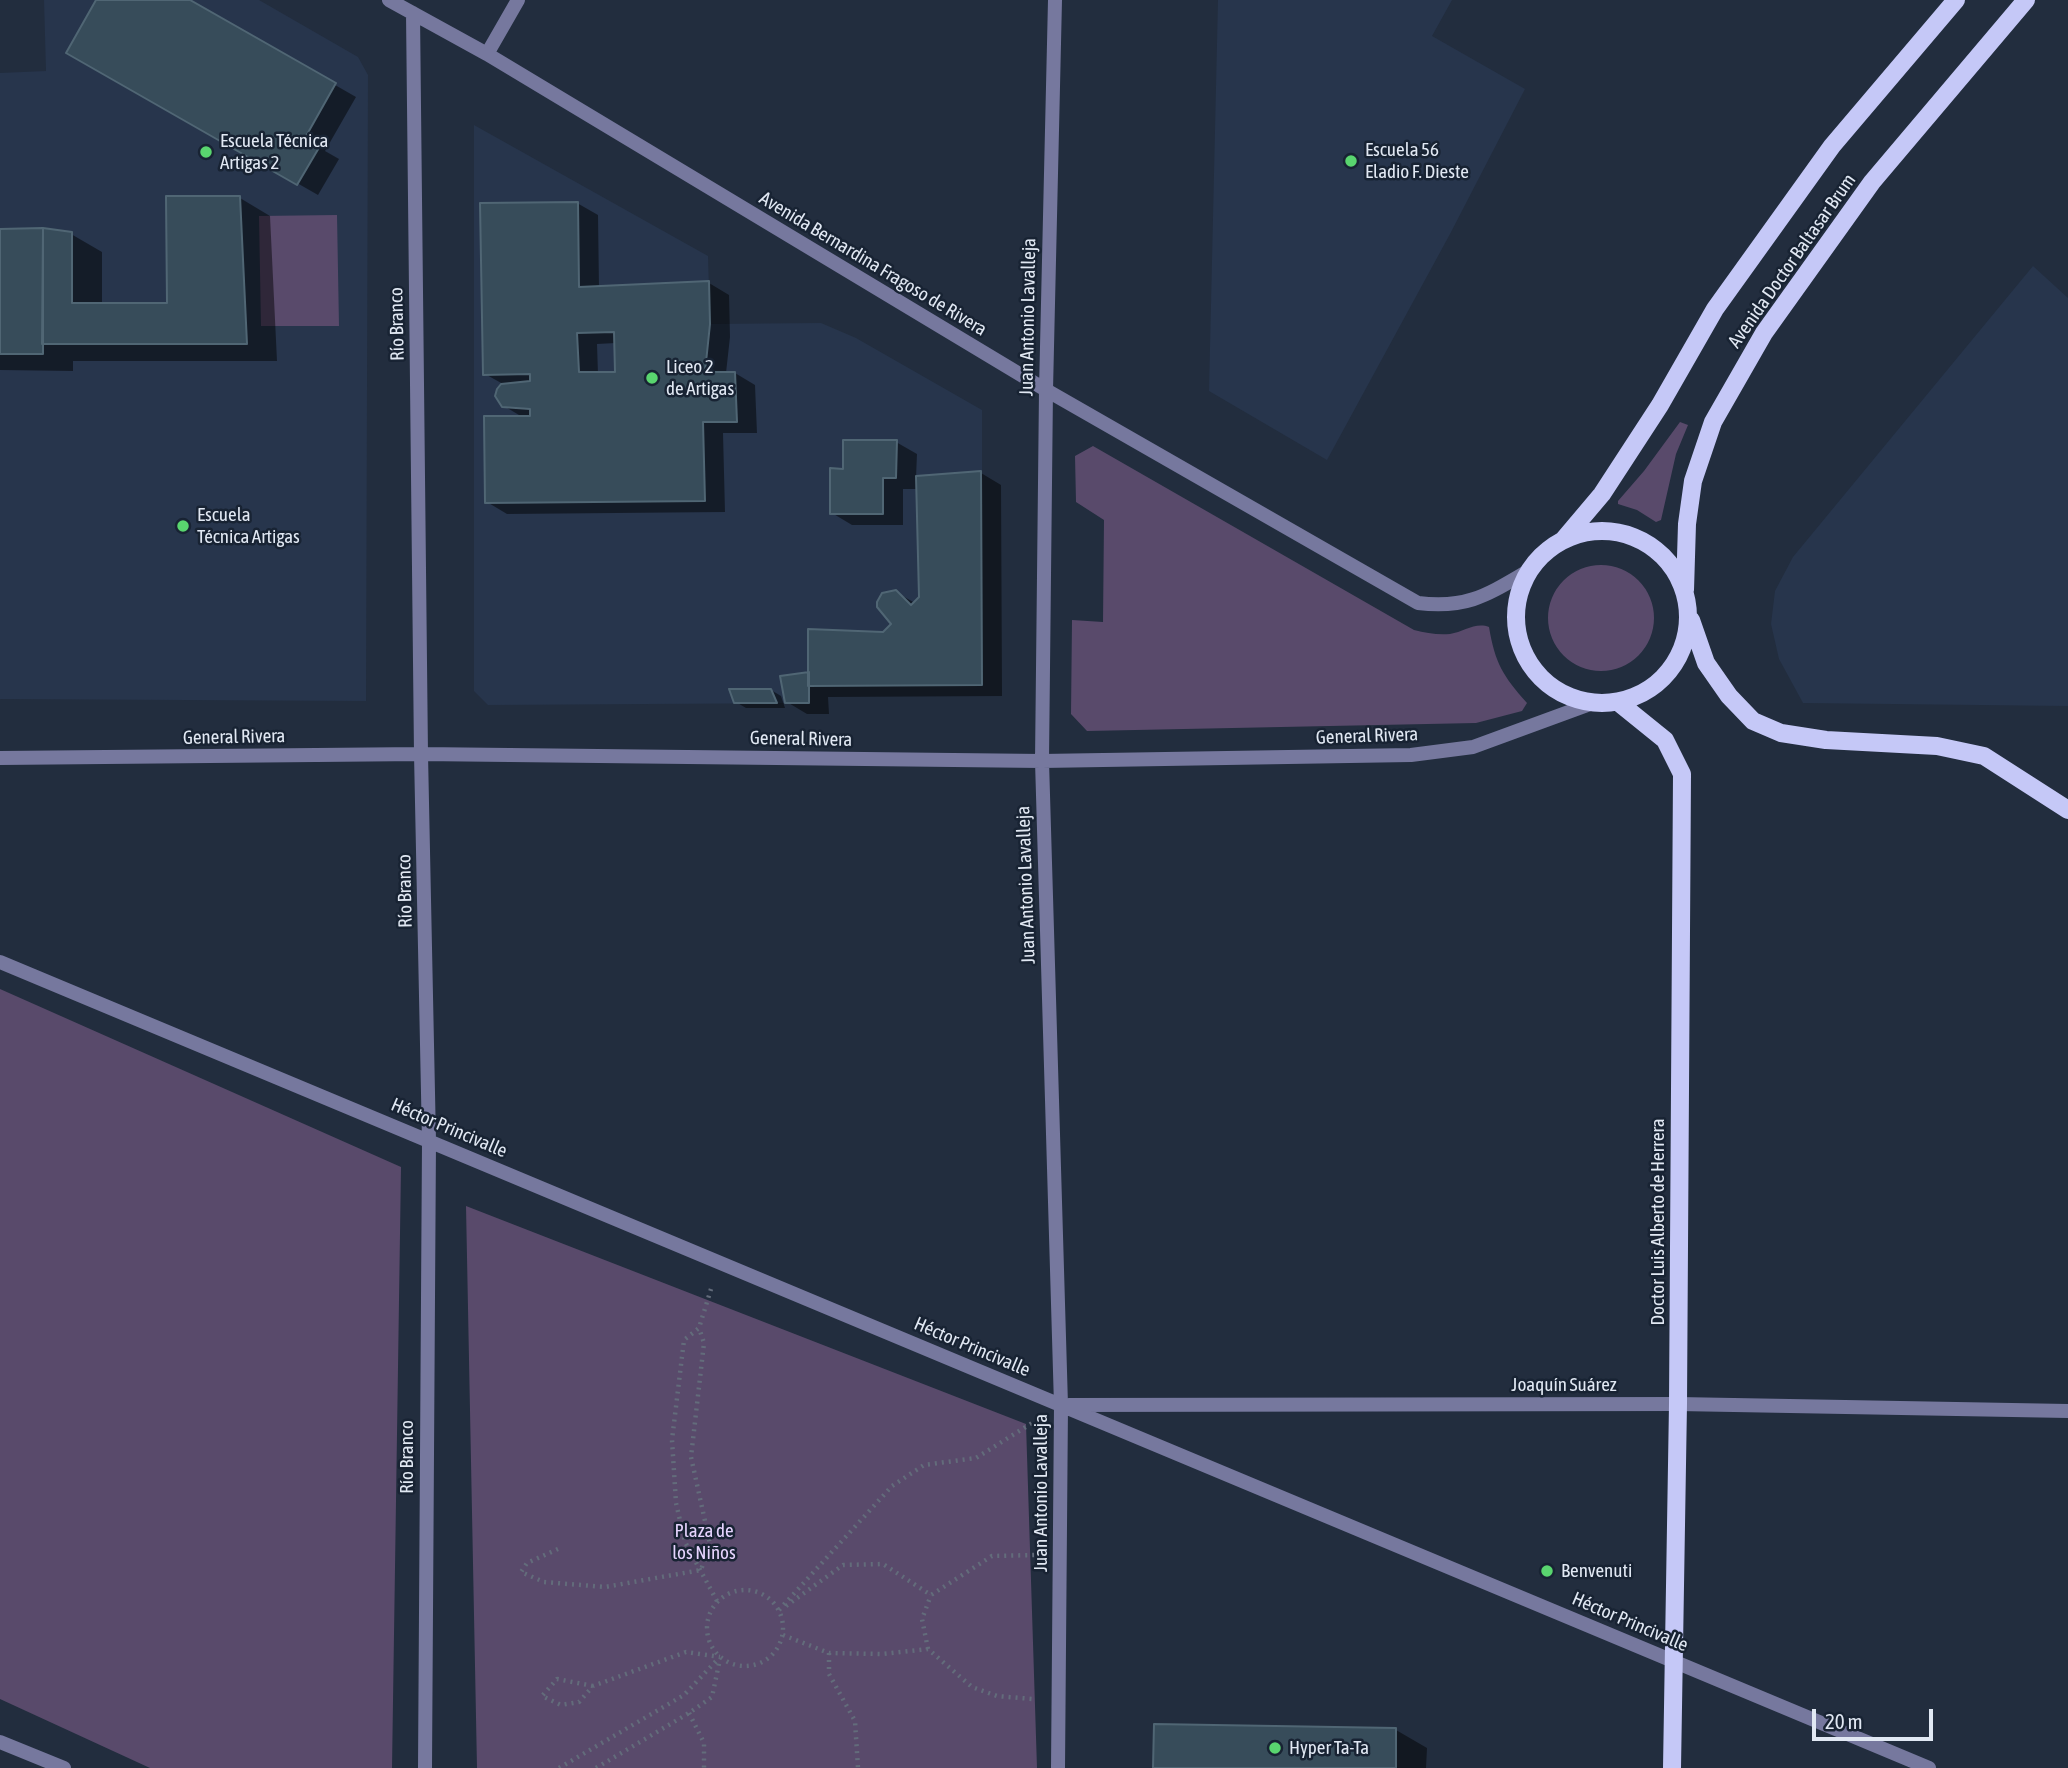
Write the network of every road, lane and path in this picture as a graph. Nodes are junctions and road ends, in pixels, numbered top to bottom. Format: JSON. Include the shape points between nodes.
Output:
{"nodes":[{"id":1,"x":389,"y":0,"type":"edge"},
{"id":2,"x":518,"y":0,"type":"edge"},
{"id":3,"x":1055,"y":0,"type":"edge"},
{"id":4,"x":1956,"y":0,"type":"edge"},
{"id":5,"x":2026,"y":0,"type":"edge"},
{"id":6,"x":413,"y":13,"type":"junction"},
{"id":7,"x":487,"y":54,"type":"junction"},
{"id":8,"x":1046,"y":390,"type":"junction"},
{"id":9,"x":1564,"y":539,"type":"junction"},
{"id":10,"x":1528,"y":571,"type":"junction"},
{"id":11,"x":1685,"y":590,"type":"junction"},
{"id":12,"x":1689,"y":614,"type":"junction"},
{"id":13,"x":1618,"y":702,"type":"junction"},
{"id":14,"x":1593,"y":703,"type":"junction"},
{"id":15,"x":421,"y":754,"type":"junction"},
{"id":16,"x":0,"y":758,"type":"edge"},
{"id":17,"x":1042,"y":761,"type":"junction"},
{"id":18,"x":2068,"y":810,"type":"edge"},
{"id":19,"x":0,"y":962,"type":"edge"},
{"id":20,"x":429,"y":1140,"type":"junction"},
{"id":21,"x":719,"y":1263,"type":"junction"},
{"id":22,"x":699,"y":1328,"type":"junction"},
{"id":23,"x":1678,"y":1404,"type":"junction"},
{"id":24,"x":1061,"y":1405,"type":"junction"},
{"id":25,"x":2068,"y":1411,"type":"edge"},
{"id":26,"x":558,"y":1549,"type":"dead end"},
{"id":27,"x":1060,"y":1555,"type":"junction"},
{"id":28,"x":701,"y":1570,"type":"junction"},
{"id":29,"x":931,"y":1595,"type":"junction"},
{"id":30,"x":717,"y":1601,"type":"junction"},
{"id":31,"x":779,"y":1610,"type":"junction"},
{"id":32,"x":783,"y":1635,"type":"junction"},
{"id":33,"x":928,"y":1649,"type":"junction"},
{"id":34,"x":829,"y":1653,"type":"junction"},
{"id":35,"x":720,"y":1657,"type":"junction"},
{"id":36,"x":1673,"y":1661,"type":"junction"},
{"id":37,"x":593,"y":1686,"type":"junction"},
{"id":38,"x":1058,"y":1701,"type":"junction"},
{"id":39,"x":689,"y":1713,"type":"junction"},
{"id":40,"x":0,"y":1742,"type":"edge"},
{"id":41,"x":64,"y":1768,"type":"edge"},
{"id":42,"x":425,"y":1768,"type":"edge"},
{"id":43,"x":559,"y":1768,"type":"edge"},
{"id":44,"x":596,"y":1768,"type":"edge"},
{"id":45,"x":704,"y":1768,"type":"edge"},
{"id":46,"x":858,"y":1768,"type":"edge"},
{"id":47,"x":1058,"y":1768,"type":"edge"},
{"id":48,"x":1672,"y":1768,"type":"edge"},
{"id":49,"x":1928,"y":1768,"type":"edge"}],
"edges":[{"from":1,"to":6,"type":"street","name":"Avenida Bernardina Fragoso de Rivera"},
{"from":2,"to":7,"type":"street"},
{"from":3,"to":8,"type":"street","name":"Juan Antonio Lavalleja"},
{"from":4,"to":9,"type":"main road","name":"Avenida Doctor Baltasar Brum","via":[[1832,146],[1715,309],[1602,494]]},
{"from":5,"to":11,"type":"main road","name":"Avenida Doctor Baltasar Brum","via":[[1872,182],[1764,333],[1713,422],[1693,481]]},
{"from":6,"to":7,"type":"street","name":"Avenida Bernardina Fragoso de Rivera"},
{"from":6,"to":15,"type":"street","name":"Río Branco"},
{"from":7,"to":8,"type":"street","name":"Avenida Bernardina Fragoso de Rivera"},
{"from":8,"to":10,"type":"street","name":"Avenida Bernardina Fragoso de Rivera","via":[[1418,603],[1441,606],[1481,598]]},
{"from":8,"to":17,"type":"street","name":"Juan Antonio Lavalleja"},
{"from":9,"to":10,"type":"main road"},
{"from":9,"to":11,"type":"main road","via":[[1588,531],[1636,537],[1657,550]]},
{"from":10,"to":14,"type":"main road","via":[[1516,612],[1524,655],[1553,688]]},
{"from":11,"to":12,"type":"main road"},
{"from":12,"to":13,"type":"main road","via":[[1677,661],[1642,694]]},
{"from":12,"to":18,"type":"main road","via":[[1706,663],[1753,721],[1781,733],[1826,740],[1937,746],[1984,756]]},
{"from":13,"to":14,"type":"main road"},
{"from":13,"to":23,"type":"main road","name":"Doctor Luis Alberto de Herrera","via":[[1665,740],[1682,774]]},
{"from":14,"to":17,"type":"street","name":"General Rivera","via":[[1473,747],[1411,755]]},
{"from":15,"to":16,"type":"street","name":"General Rivera"},
{"from":15,"to":17,"type":"street","name":"General Rivera"},
{"from":15,"to":20,"type":"street","name":"Río Branco"},
{"from":17,"to":24,"type":"street","name":"Juan Antonio Lavalleja"},
{"from":19,"to":20,"type":"street","name":"Héctor Princivalle"},
{"from":20,"to":21,"type":"street","name":"Héctor Princivalle"},
{"from":20,"to":42,"type":"street","name":"Río Branco"},
{"from":21,"to":22,"type":"path"},
{"from":21,"to":24,"type":"street","name":"Héctor Princivalle"},
{"from":22,"to":28,"type":"path","via":[[704,1343],[691,1457],[710,1544]]},
{"from":22,"to":28,"type":"path","via":[[684,1340],[672,1440],[676,1503],[685,1542]]},
{"from":23,"to":24,"type":"street","name":"Joaquín Suárez"},
{"from":23,"to":25,"type":"street","name":"Joaquín Suárez"},
{"from":23,"to":36,"type":"main road","name":"Doctor Luis Alberto de Herrera"},
{"from":24,"to":27,"type":"street","name":"Juan Antonio Lavalleja"},
{"from":24,"to":31,"type":"path","via":[[976,1458],[925,1465],[892,1486]]},
{"from":24,"to":36,"type":"street","name":"Héctor Princivalle"},
{"from":26,"to":28,"type":"path","via":[[527,1563],[520,1572],[544,1583],[605,1587]]},
{"from":27,"to":29,"type":"path","via":[[992,1556]]},
{"from":27,"to":38,"type":"street","name":"Juan Antonio Lavalleja"},
{"from":28,"to":30,"type":"path"},
{"from":29,"to":31,"type":"path","via":[[883,1564],[843,1565]]},
{"from":29,"to":33,"type":"path","via":[[922,1619]]},
{"from":30,"to":31,"type":"path","via":[[727,1594],[751,1590],[772,1600]]},
{"from":30,"to":35,"type":"path","via":[[707,1634]]},
{"from":31,"to":32,"type":"path"},
{"from":32,"to":34,"type":"path"},
{"from":32,"to":35,"type":"path","via":[[779,1648],[758,1664],[745,1667]]},
{"from":33,"to":34,"type":"path"},
{"from":33,"to":38,"type":"path","via":[[972,1687],[997,1696]]},
{"from":34,"to":46,"type":"path","via":[[829,1674],[855,1721]]},
{"from":35,"to":37,"type":"path","via":[[686,1652]]},
{"from":35,"to":39,"type":"path","via":[[712,1697]]},
{"from":35,"to":43,"type":"path","via":[[684,1695]]},
{"from":36,"to":48,"type":"main road","name":"Doctor Luis Alberto de Herrera"},
{"from":36,"to":49,"type":"street","name":"Héctor Princivalle"},
{"from":37,"to":37,"type":"path","via":[[557,1679],[542,1696],[561,1705],[579,1702]]},
{"from":38,"to":47,"type":"street","name":"Juan Antonio Lavalleja"},
{"from":39,"to":44,"type":"path"},
{"from":39,"to":45,"type":"path","via":[[704,1743]]},
{"from":40,"to":41,"type":"street"}]}
